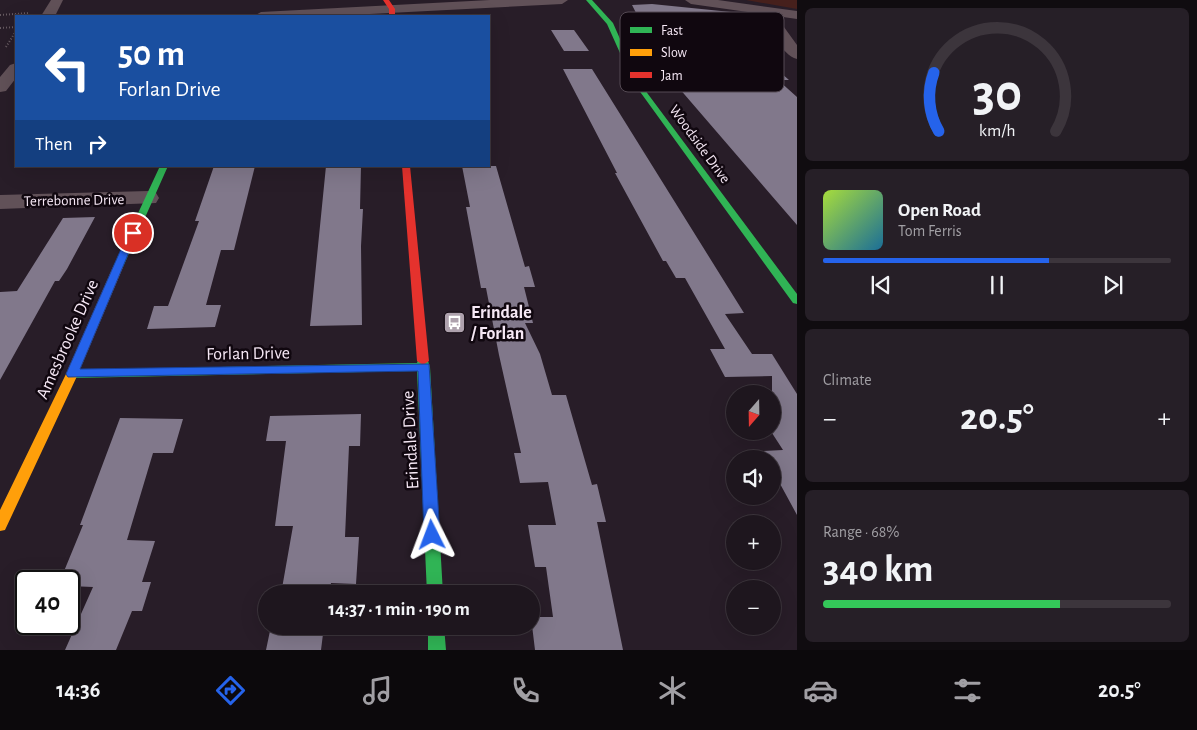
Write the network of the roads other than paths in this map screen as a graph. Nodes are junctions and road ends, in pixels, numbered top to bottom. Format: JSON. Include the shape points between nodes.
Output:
{"nodes":[{"id":1,"x":57,"y":0,"type":"edge"},
{"id":2,"x":562,"y":0,"type":"edge"},
{"id":3,"x":589,"y":0,"type":"edge"},
{"id":4,"x":691,"y":0,"type":"edge"},
{"id":5,"x":390,"y":8,"type":"edge"},
{"id":6,"x":766,"y":10,"type":"joint"},
{"id":7,"x":778,"y":12,"type":"edge"},
{"id":8,"x":784,"y":13,"type":"edge"},
{"id":9,"x":49,"y":15,"type":"edge"},
{"id":10,"x":277,"y":15,"type":"edge"},
{"id":11,"x":797,"y":15,"type":"edge"},
{"id":12,"x":784,"y":39,"type":"edge"},
{"id":13,"x":620,"y":46,"type":"edge"},
{"id":14,"x":797,"y":54,"type":"edge"},
{"id":15,"x":15,"y":69,"type":"edge"},
{"id":16,"x":0,"y":87,"type":"edge"},
{"id":17,"x":643,"y":92,"type":"edge"},
{"id":18,"x":164,"y":167,"type":"edge"},
{"id":19,"x":406,"y":167,"type":"edge"},
{"id":20,"x":148,"y":198,"type":"junction"},
{"id":21,"x":0,"y":202,"type":"edge"},
{"id":22,"x":797,"y":301,"type":"edge"},
{"id":23,"x":424,"y":367,"type":"junction"},
{"id":24,"x":72,"y":374,"type":"junction"},
{"id":25,"x":0,"y":525,"type":"edge"},
{"id":26,"x":435,"y":585,"type":"edge"},
{"id":27,"x":436,"y":635,"type":"edge"},
{"id":28,"x":437,"y":650,"type":"edge"}],
"edges":[{"from":1,"to":9,"type":"street"},
{"from":2,"to":5,"type":"street"},
{"from":3,"to":13,"type":"street","name":"Woodside Drive","via":[[610,23]]},
{"from":4,"to":6,"type":"street"},
{"from":5,"to":10,"type":"street"},
{"from":6,"to":7,"type":"street"},
{"from":8,"to":11,"type":"street"},
{"from":12,"to":14,"type":"street"},
{"from":15,"to":16,"type":"street"},
{"from":17,"to":22,"type":"street","name":"Woodside Drive"},
{"from":18,"to":20,"type":"street","name":"Amesbrooke Drive"},
{"from":19,"to":23,"type":"street","name":"Erindale Drive"},
{"from":20,"to":21,"type":"street","name":"Terrebonne Drive"},
{"from":20,"to":24,"type":"street","name":"Amesbrooke Drive"},
{"from":23,"to":24,"type":"street","name":"Forlan Drive"},
{"from":23,"to":26,"type":"street","name":"Erindale Drive"},
{"from":24,"to":25,"type":"street","name":"Amesbrooke Drive"},
{"from":27,"to":28,"type":"street"}]}
